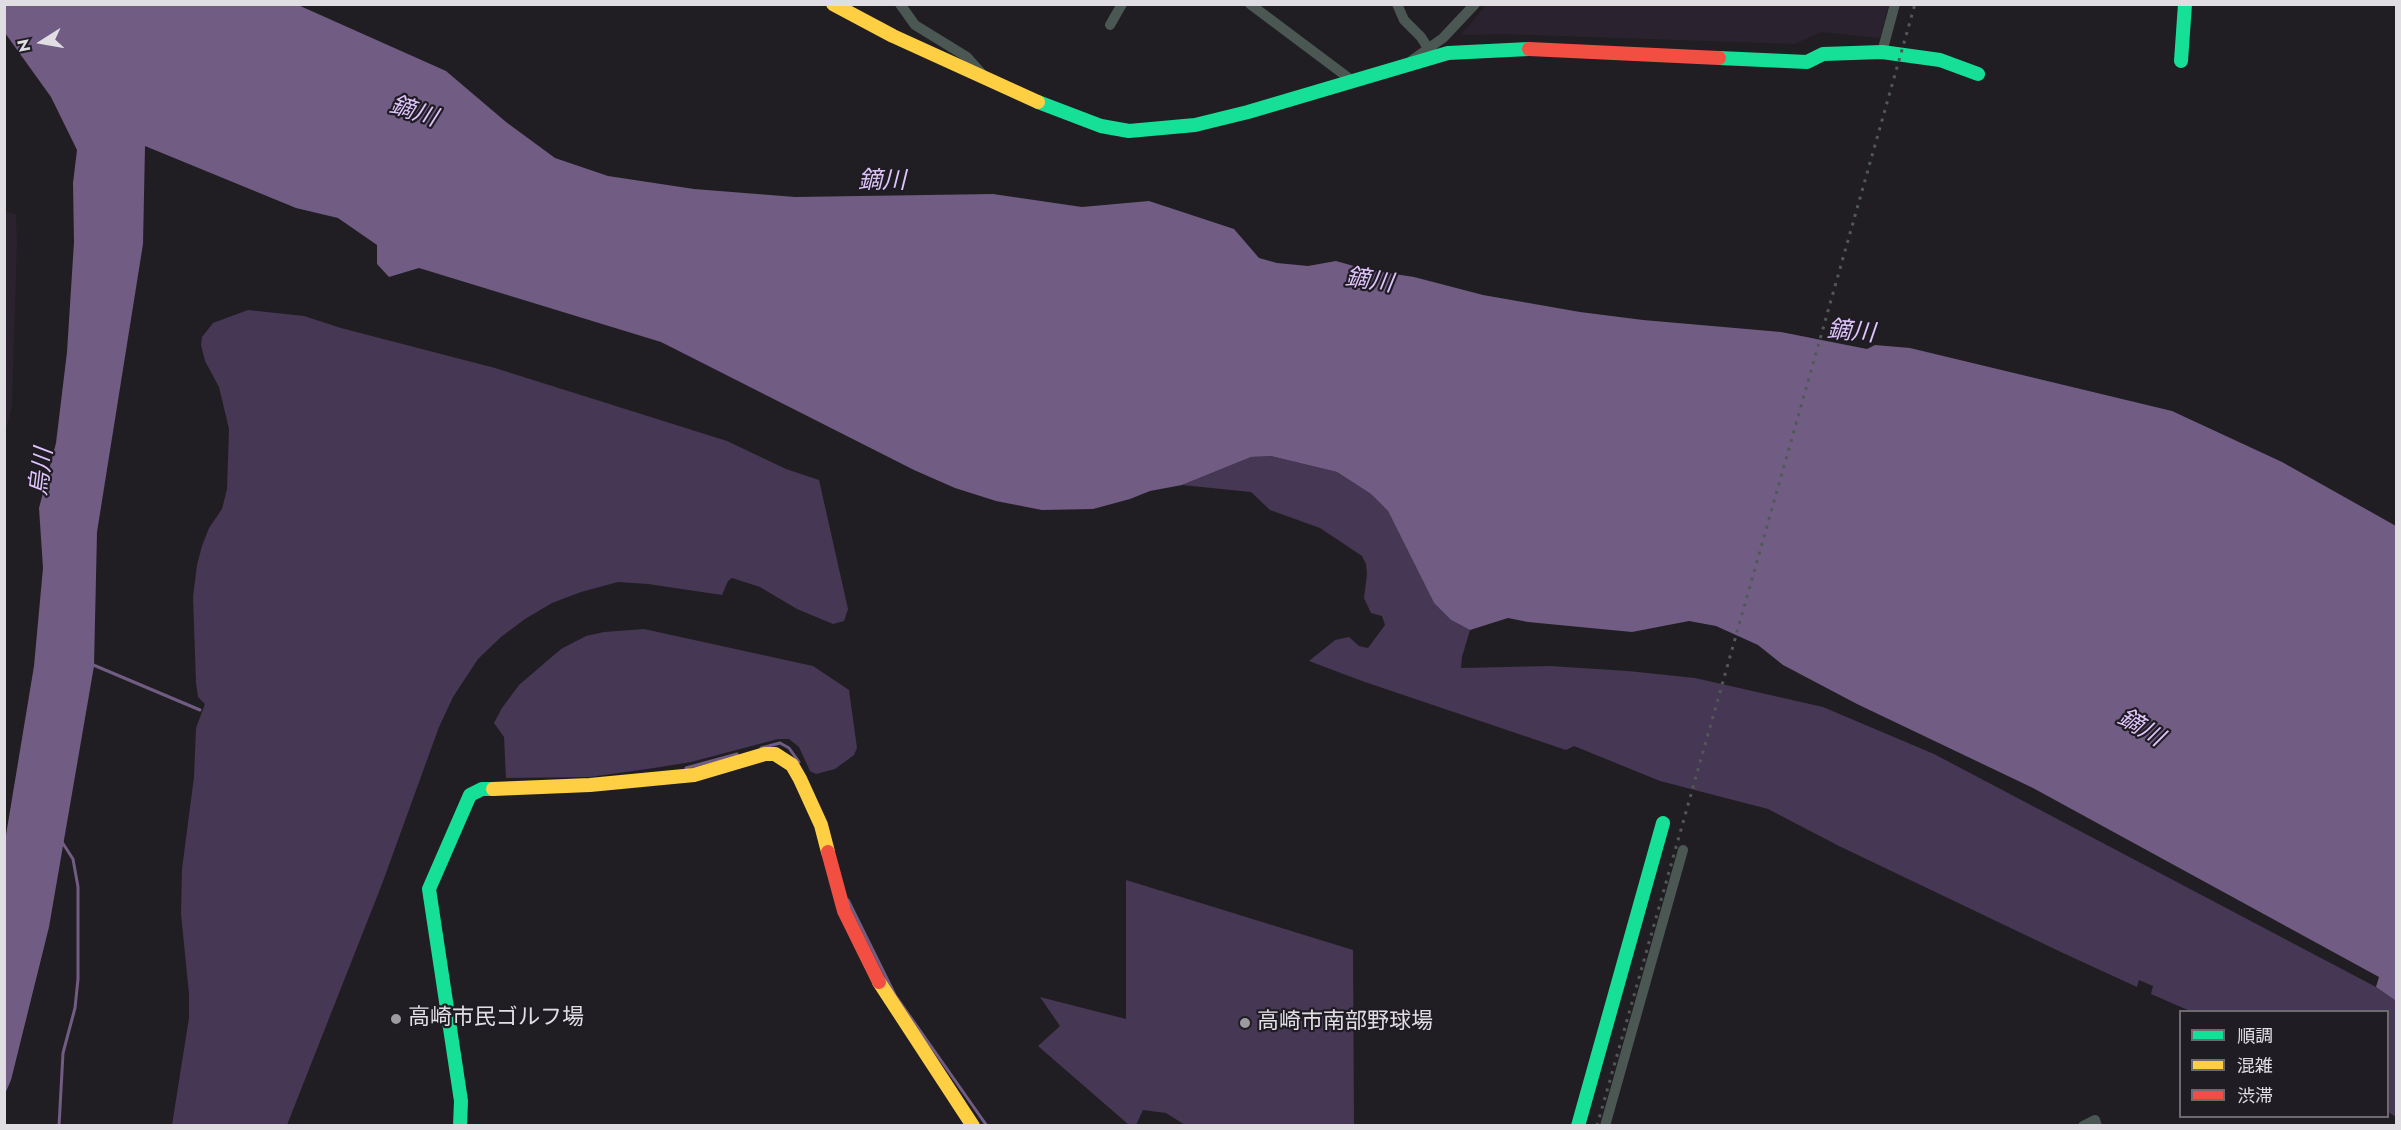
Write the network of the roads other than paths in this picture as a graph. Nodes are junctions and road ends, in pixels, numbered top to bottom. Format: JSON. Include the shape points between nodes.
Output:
{"nodes":[{"id":1,"x":833,"y":4,"type":"edge"},
{"id":2,"x":900,"y":4,"type":"edge"},
{"id":3,"x":1122,"y":4,"type":"edge"},
{"id":4,"x":1250,"y":4,"type":"edge"},
{"id":5,"x":1397,"y":4,"type":"edge"},
{"id":6,"x":1475,"y":4,"type":"edge"},
{"id":7,"x":1895,"y":4,"type":"edge"},
{"id":8,"x":2186,"y":4,"type":"edge"},
{"id":9,"x":1110,"y":25,"type":"dead end"},
{"id":10,"x":1882,"y":52,"type":"junction"},
{"id":11,"x":1431,"y":53,"type":"junction"},
{"id":12,"x":2181,"y":61,"type":"dead end"},
{"id":13,"x":1978,"y":74,"type":"dead end"},
{"id":14,"x":987,"y":78,"type":"junction"},
{"id":15,"x":1354,"y":82,"type":"junction"},
{"id":16,"x":1663,"y":823,"type":"dead end"},
{"id":17,"x":1683,"y":850,"type":"dead end"},
{"id":18,"x":460,"y":1125,"type":"edge"},
{"id":19,"x":973,"y":1125,"type":"edge"},
{"id":20,"x":1578,"y":1125,"type":"edge"},
{"id":21,"x":1605,"y":1125,"type":"edge"},
{"id":22,"x":2083,"y":1125,"type":"edge"},
{"id":23,"x":2097,"y":1125,"type":"edge"}],
"edges":[{"from":1,"to":14,"type":"street"},
{"from":2,"to":14,"type":"street","via":[[915,25],[967,57]]},
{"from":3,"to":9,"type":"street"},
{"from":4,"to":15,"type":"street"},
{"from":5,"to":11,"type":"street","via":[[1404,20]]},
{"from":6,"to":11,"type":"street"},
{"from":7,"to":10,"type":"street"},
{"from":8,"to":12,"type":"street"},
{"from":10,"to":11,"type":"street","via":[[1823,54],[1807,62],[1537,49]]},
{"from":10,"to":13,"type":"street","via":[[1940,60]]},
{"from":11,"to":15,"type":"street"},
{"from":14,"to":15,"type":"street","via":[[1057,111],[1130,131],[1195,125]]},
{"from":16,"to":20,"type":"street"},
{"from":17,"to":21,"type":"street"},
{"from":18,"to":19,"type":"street","via":[[461,1101],[429,889],[470,795],[482,789],[694,776],[765,754],[783,757],[796,772],[820,825],[844,911],[868,961],[891,1005]]},
{"from":22,"to":23,"type":"street","via":[[2095,1120]]}]}
